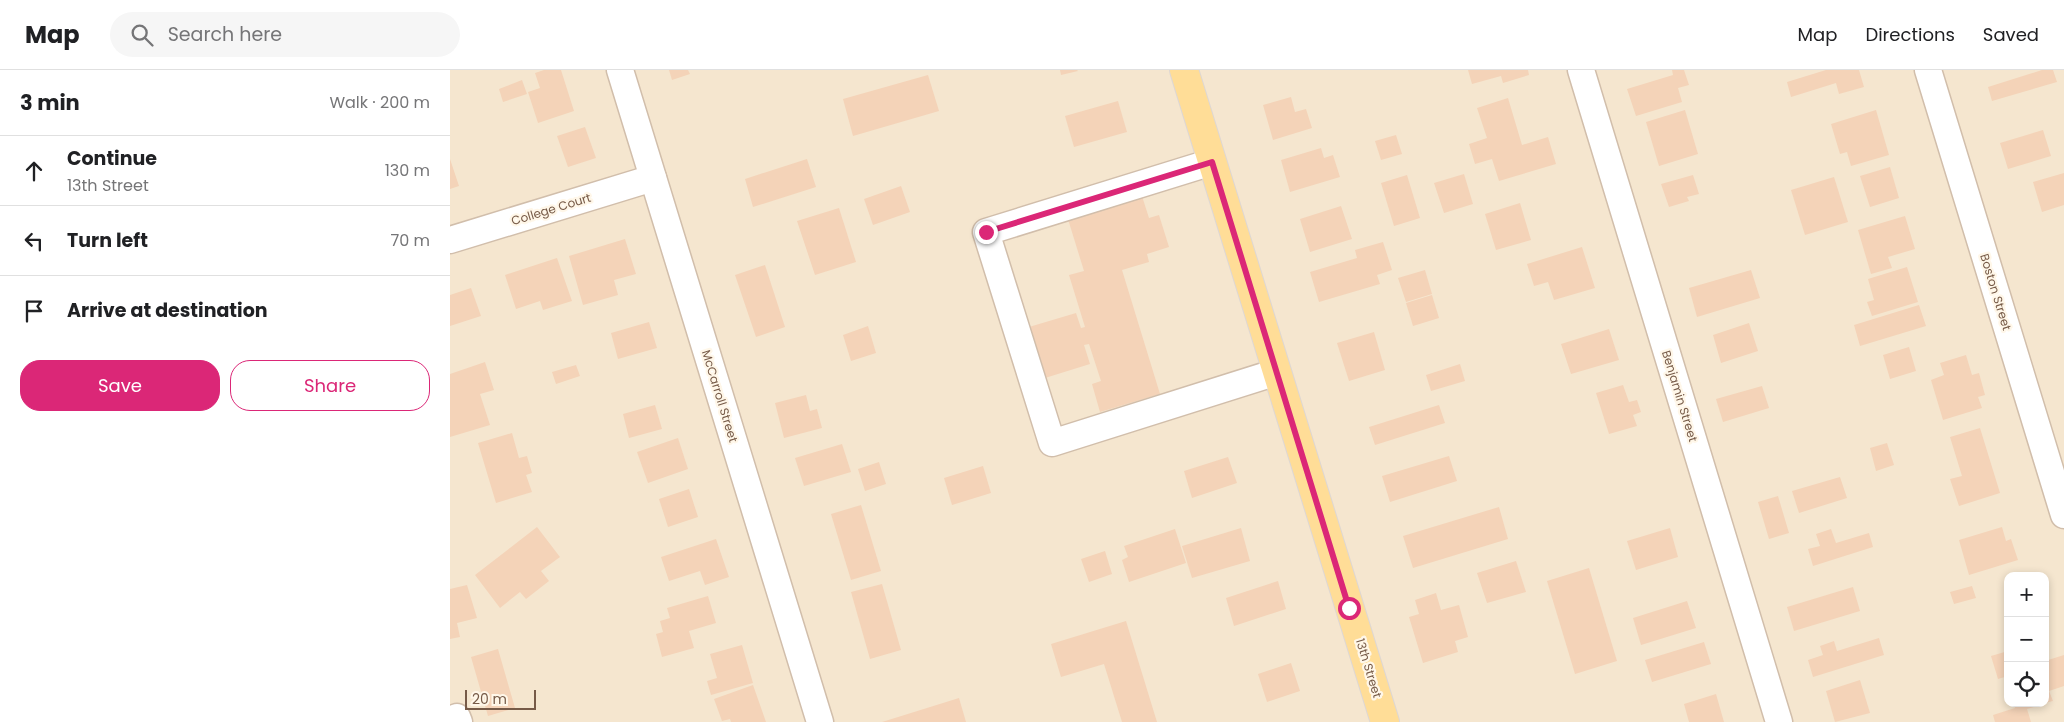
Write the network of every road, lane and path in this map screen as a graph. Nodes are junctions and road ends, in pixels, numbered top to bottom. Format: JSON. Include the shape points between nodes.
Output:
{"nodes":[{"id":1,"x":620,"y":70,"type":"edge"},
{"id":2,"x":1184,"y":70,"type":"edge"},
{"id":3,"x":1581,"y":70,"type":"edge"},
{"id":4,"x":1928,"y":70,"type":"edge"},
{"id":5,"x":1212,"y":162,"type":"junction"},
{"id":6,"x":653,"y":178,"type":"junction"},
{"id":7,"x":450,"y":240,"type":"edge"},
{"id":8,"x":1277,"y":372,"type":"junction"},
{"id":9,"x":2064,"y":514,"type":"edge"},
{"id":10,"x":450,"y":720,"type":"edge"},
{"id":11,"x":459,"y":722,"type":"edge"},
{"id":12,"x":820,"y":722,"type":"edge"},
{"id":13,"x":1385,"y":722,"type":"edge"},
{"id":14,"x":1779,"y":722,"type":"edge"}],
"edges":[{"from":1,"to":6,"type":"street","name":"McCarroll Street"},
{"from":2,"to":5,"type":"main road","name":"13th Street"},
{"from":3,"to":14,"type":"street","name":"Benjamin Street"},
{"from":4,"to":9,"type":"street","name":"Boston Street"},
{"from":5,"to":8,"type":"main road","name":"13th Street"},
{"from":5,"to":8,"type":"street","via":[[986,232],[1052,442]]},
{"from":6,"to":7,"type":"street","name":"College Court"},
{"from":6,"to":12,"type":"street","name":"McCarroll Street"},
{"from":8,"to":13,"type":"main road","name":"13th Street"},
{"from":10,"to":11,"type":"street","via":[[457,717]]}]}
